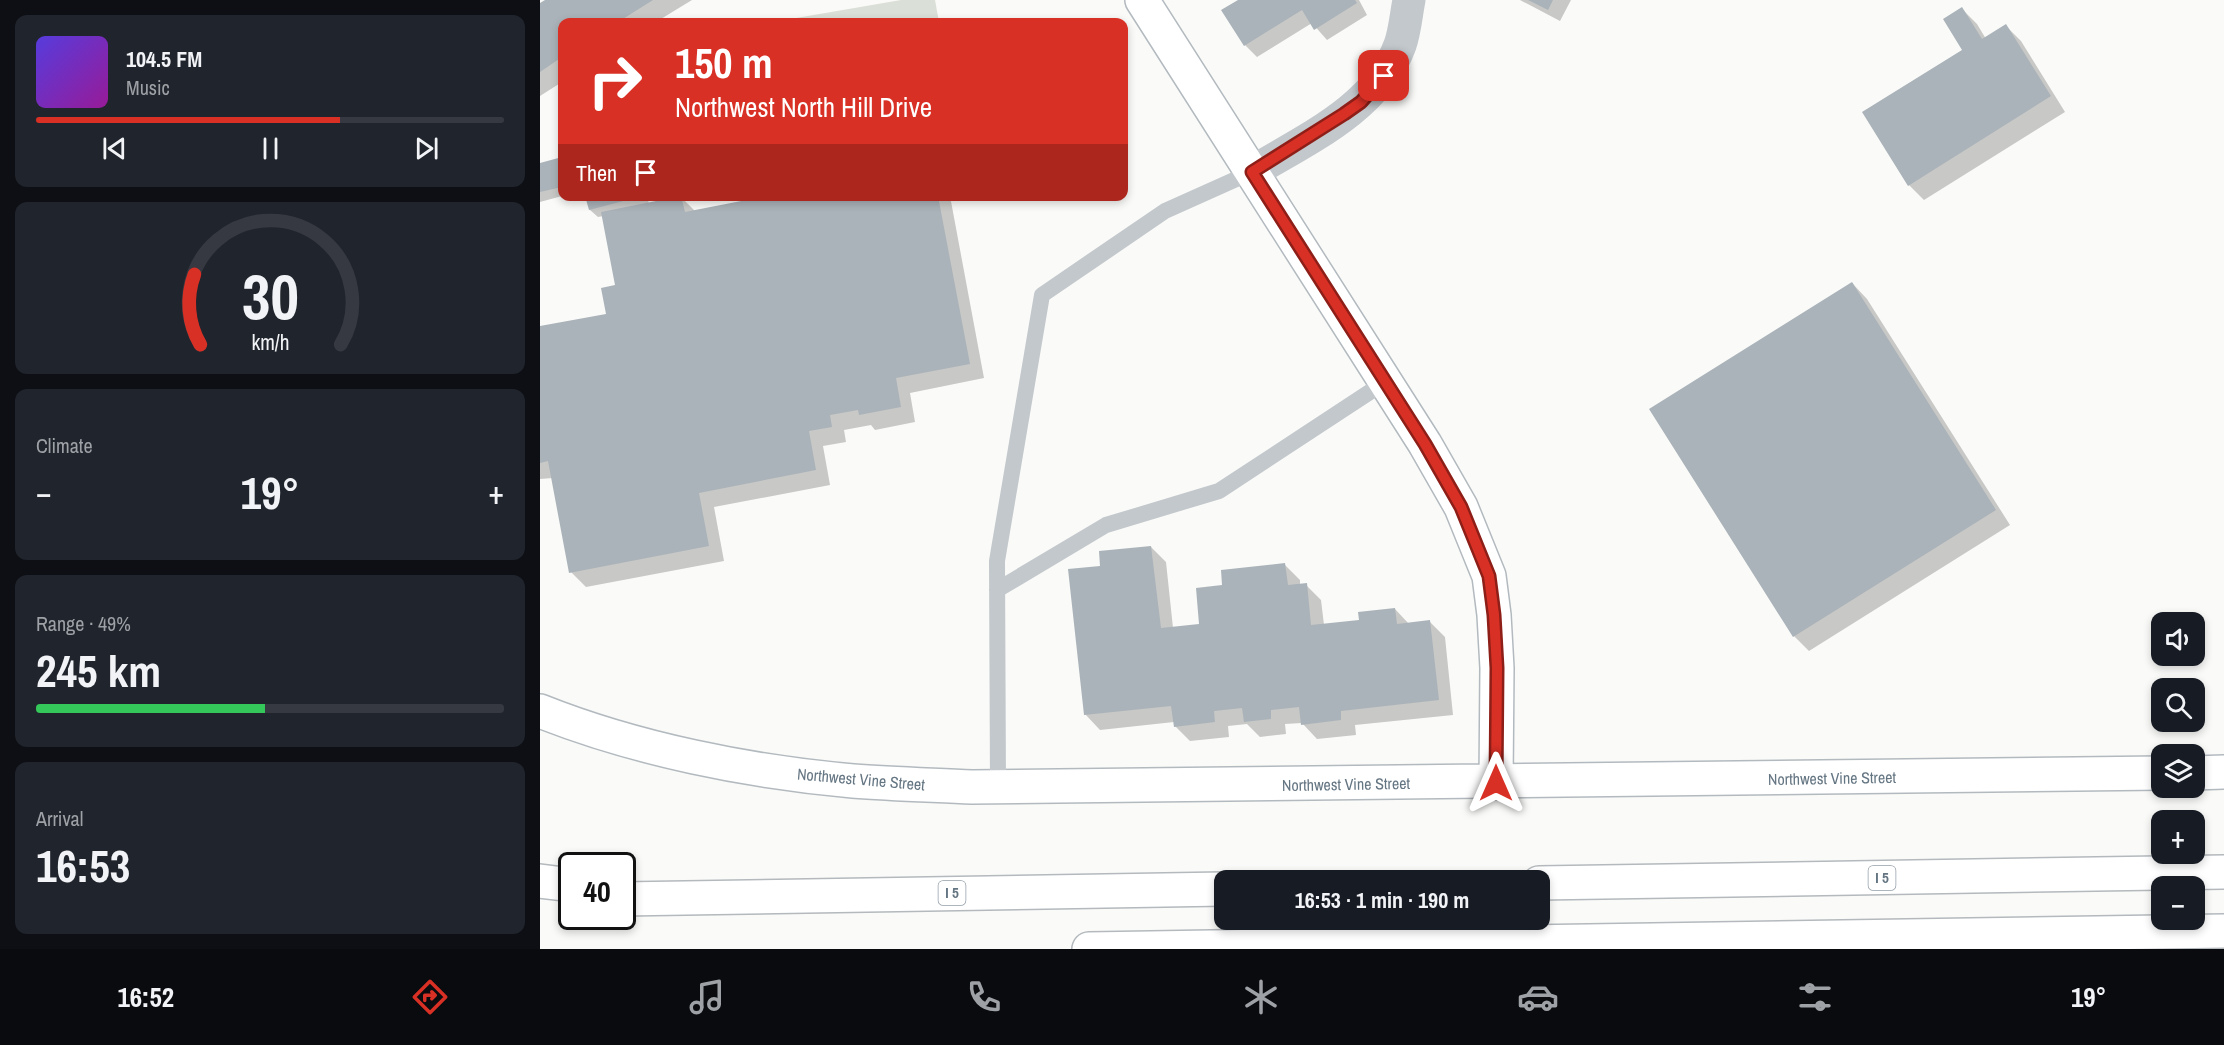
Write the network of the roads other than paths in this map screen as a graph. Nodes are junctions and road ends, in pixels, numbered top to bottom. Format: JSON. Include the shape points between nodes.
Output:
{"nodes":[{"id":1,"x":1142,"y":0,"type":"edge"},
{"id":2,"x":1409,"y":0,"type":"edge"},
{"id":3,"x":1252,"y":172,"type":"junction"},
{"id":4,"x":1385,"y":382,"type":"junction"},
{"id":5,"x":997,"y":590,"type":"junction"},
{"id":6,"x":540,"y":711,"type":"edge"},
{"id":7,"x":2224,"y":772,"type":"edge"},
{"id":8,"x":2151,"y":773,"type":"edge"},
{"id":9,"x":2205,"y":773,"type":"edge"},
{"id":10,"x":1496,"y":783,"type":"junction"},
{"id":11,"x":998,"y":788,"type":"junction"},
{"id":12,"x":2224,"y":872,"type":"edge"},
{"id":13,"x":540,"y":881,"type":"edge"},
{"id":14,"x":558,"y":883,"type":"edge"},
{"id":15,"x":1550,"y":883,"type":"edge"},
{"id":16,"x":1214,"y":889,"type":"edge"},
{"id":17,"x":636,"y":893,"type":"edge"},
{"id":18,"x":636,"y":898,"type":"edge"},
{"id":19,"x":680,"y":898,"type":"junction"},
{"id":20,"x":558,"y":899,"type":"edge"},
{"id":21,"x":540,"y":900,"type":"edge"},
{"id":22,"x":2224,"y":931,"type":"edge"},
{"id":23,"x":1089,"y":949,"type":"edge"}],
"edges":[{"from":1,"to":3,"type":"main road"},
{"from":2,"to":3,"type":"street","via":[[1400,45],[1384,76],[1361,102]]},
{"from":3,"to":4,"type":"main road"},
{"from":3,"to":5,"type":"lane","via":[[1165,211],[1042,295],[997,561]]},
{"from":4,"to":5,"type":"lane","via":[[1219,491],[1106,525]]},
{"from":4,"to":10,"type":"main road","via":[[1461,507],[1489,576],[1497,668]]},
{"from":5,"to":11,"type":"lane"},
{"from":6,"to":11,"type":"main road","name":"Northwest Vine Street","via":[[579,727],[660,749],[764,769],[851,781]]},
{"from":7,"to":9,"type":"main road"},
{"from":8,"to":10,"type":"main road","name":"Northwest Vine Street"},
{"from":10,"to":11,"type":"main road","name":"Northwest Vine Street"},
{"from":12,"to":15,"type":"main road","number":"I 5"},
{"from":13,"to":14,"type":"main road"},
{"from":16,"to":19,"type":"main road","number":"I 5"},
{"from":17,"to":19,"type":"main road"},
{"from":18,"to":19,"type":"main road","number":"I 5"},
{"from":20,"to":21,"type":"main road"},
{"from":22,"to":23,"type":"main road"}]}
